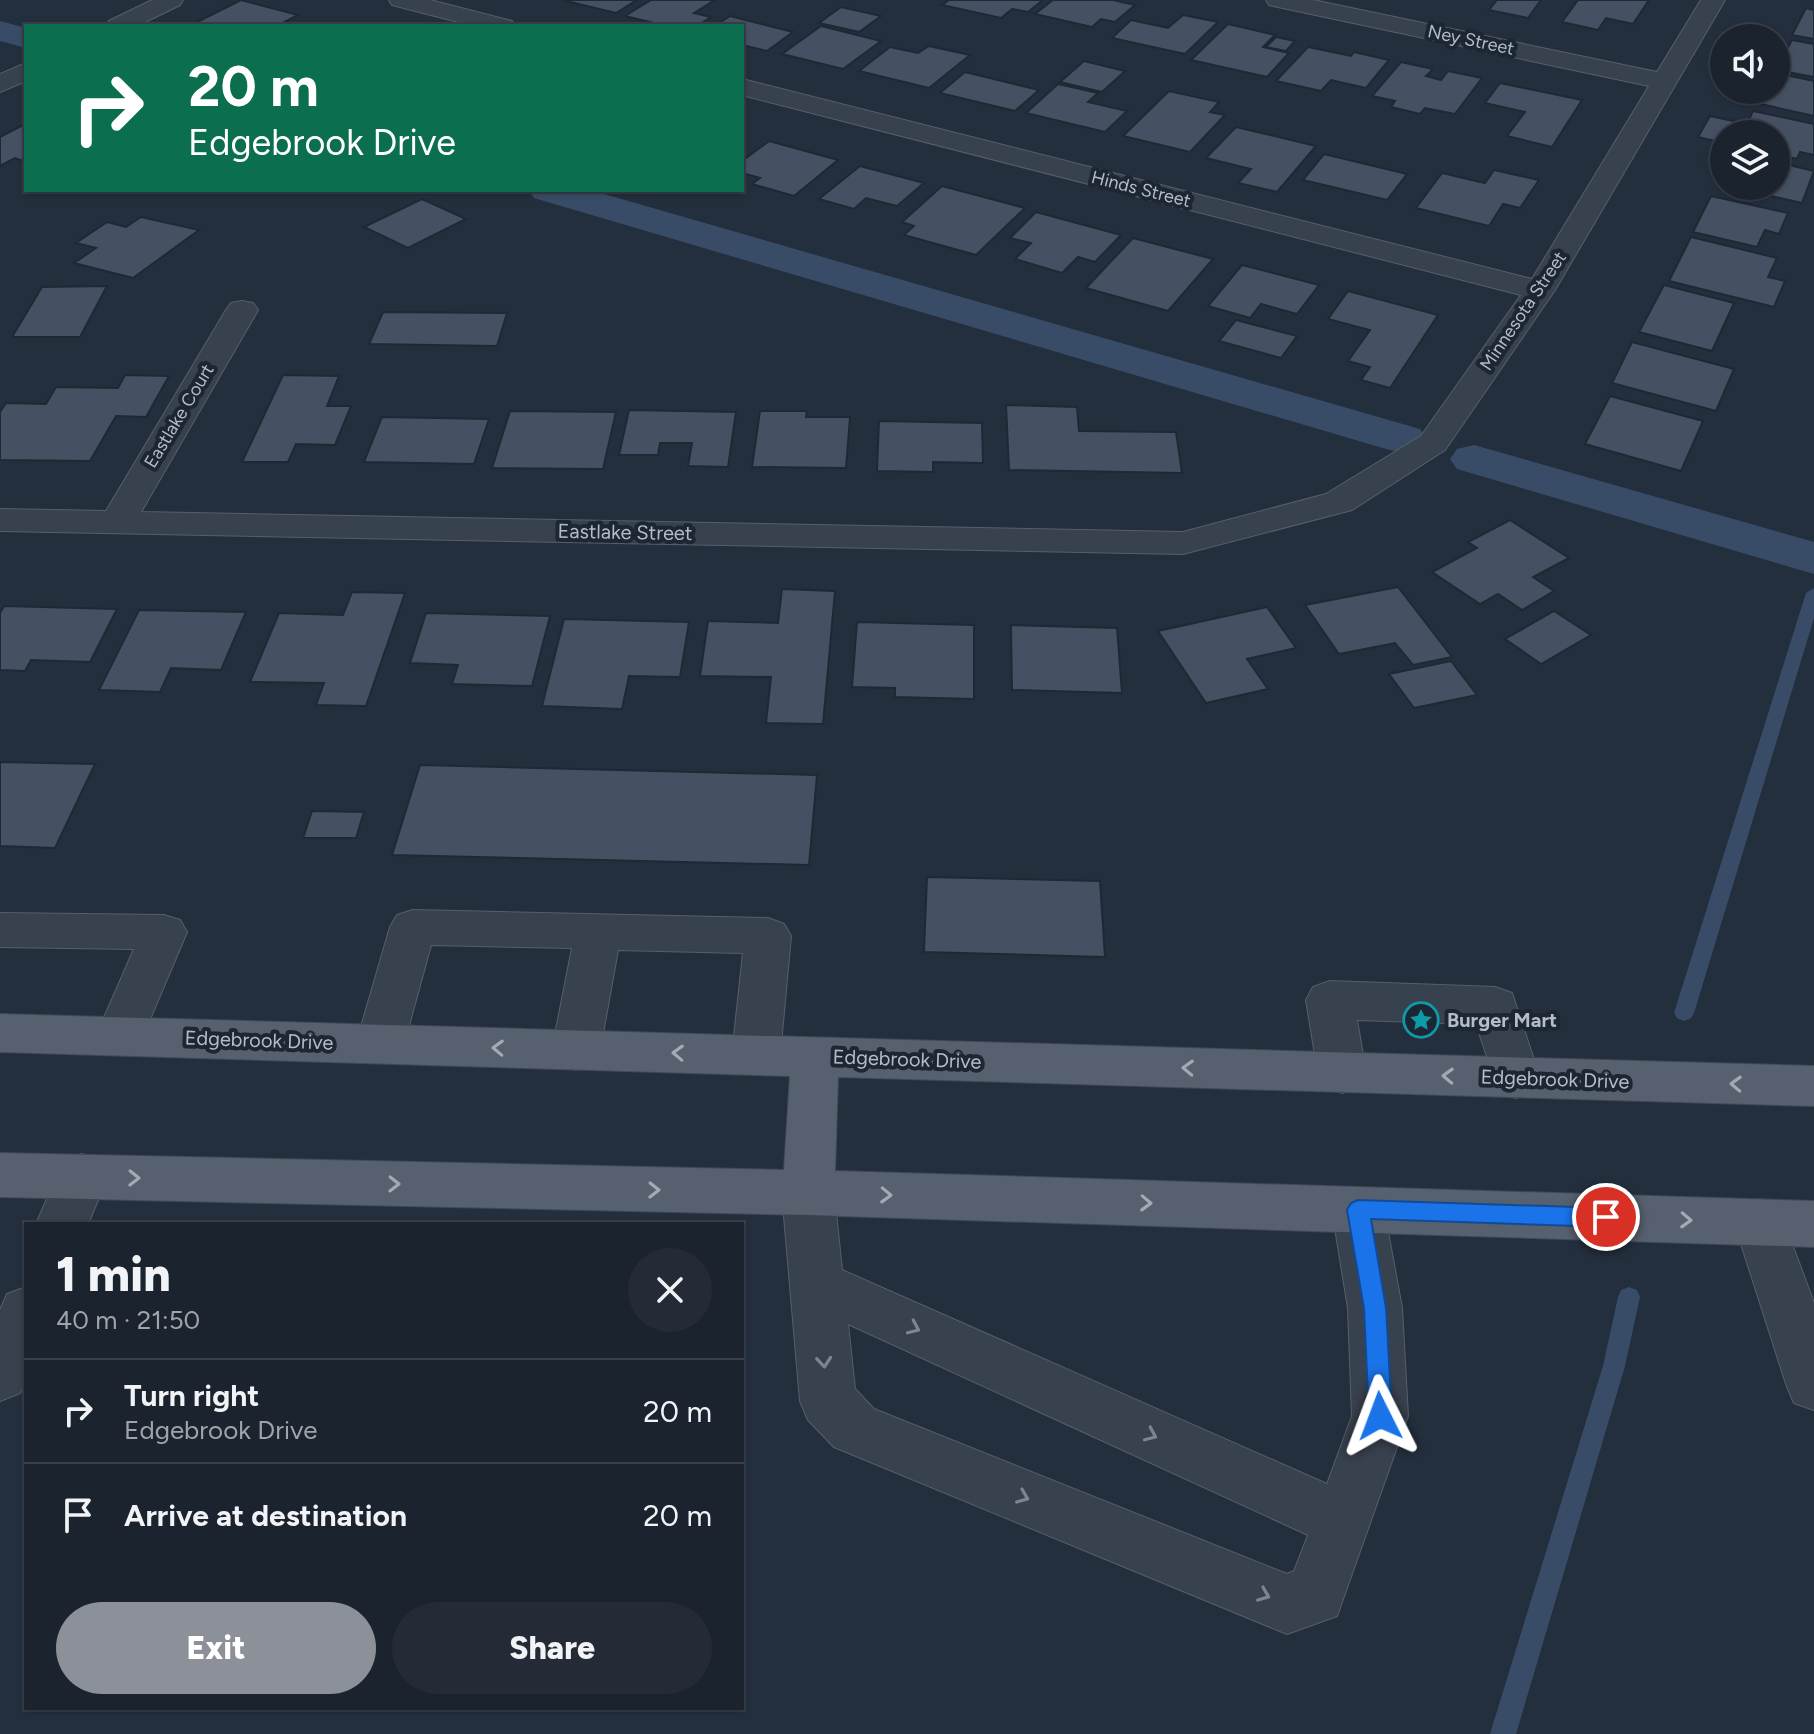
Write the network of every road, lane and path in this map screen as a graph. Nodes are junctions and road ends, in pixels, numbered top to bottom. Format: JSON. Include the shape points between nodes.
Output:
{"nodes":[{"id":1,"x":171,"y":0,"type":"edge"},
{"id":2,"x":401,"y":0,"type":"edge"},
{"id":3,"x":1278,"y":0,"type":"edge"},
{"id":4,"x":1713,"y":0,"type":"edge"},
{"id":5,"x":122,"y":24,"type":"edge"},
{"id":6,"x":495,"y":24,"type":"edge"},
{"id":7,"x":24,"y":72,"type":"edge"},
{"id":8,"x":1664,"y":81,"type":"junction"},
{"id":9,"x":0,"y":84,"type":"edge"},
{"id":10,"x":744,"y":88,"type":"edge"},
{"id":11,"x":1540,"y":290,"type":"junction"},
{"id":12,"x":242,"y":310,"type":"dead end"},
{"id":13,"x":0,"y":520,"type":"edge"},
{"id":14,"x":117,"y":522,"type":"junction"},
{"id":15,"x":1247,"y":526,"type":"joint"},
{"id":16,"x":0,"y":930,"type":"edge"},
{"id":17,"x":598,"y":932,"type":"junction"},
{"id":18,"x":0,"y":1033,"type":"edge"},
{"id":19,"x":120,"y":1036,"type":"junction"},
{"id":20,"x":380,"y":1044,"type":"junction"},
{"id":21,"x":576,"y":1050,"type":"junction"},
{"id":22,"x":756,"y":1055,"type":"junction"},
{"id":23,"x":815,"y":1057,"type":"junction"},
{"id":24,"x":1342,"y":1073,"type":"junction"},
{"id":25,"x":1516,"y":1078,"type":"junction"},
{"id":26,"x":1814,"y":1086,"type":"edge"},
{"id":27,"x":0,"y":1175,"type":"edge"},
{"id":28,"x":82,"y":1176,"type":"junction"},
{"id":29,"x":808,"y":1193,"type":"junction"},
{"id":30,"x":1358,"y":1210,"type":"junction"},
{"id":31,"x":63,"y":1222,"type":"edge"},
{"id":32,"x":1760,"y":1222,"type":"junction"},
{"id":33,"x":1814,"y":1224,"type":"edge"},
{"id":34,"x":817,"y":1284,"type":"junction"},
{"id":35,"x":24,"y":1317,"type":"edge"},
{"id":36,"x":0,"y":1375,"type":"edge"},
{"id":37,"x":1814,"y":1383,"type":"edge"},
{"id":38,"x":1342,"y":1521,"type":"junction"}],
"edges":[{"from":1,"to":5,"type":"street"},
{"from":2,"to":6,"type":"street"},
{"from":3,"to":8,"type":"street","name":"Ney Street"},
{"from":4,"to":8,"type":"street","name":"Minnesota Street"},
{"from":7,"to":9,"type":"street"},
{"from":8,"to":11,"type":"street","name":"Minnesota Street"},
{"from":10,"to":11,"type":"street","name":"Hinds Street"},
{"from":11,"to":15,"type":"street","name":"Minnesota Street","via":[[1433,443],[1339,502]]},
{"from":12,"to":14,"type":"street","name":"Eastlake Court"},
{"from":13,"to":14,"type":"street","name":"Eastlake Street"},
{"from":14,"to":15,"type":"street","name":"Eastlake Street","via":[[1183,543]]},
{"from":16,"to":19,"type":"street","via":[[164,932]]},
{"from":17,"to":20,"type":"street","via":[[413,927]]},
{"from":17,"to":21,"type":"street"},
{"from":17,"to":22,"type":"street","via":[[768,936]]},
{"from":18,"to":19,"type":"main road","name":"Edgebrook Drive"},
{"from":19,"to":20,"type":"main road","name":"Edgebrook Drive"},
{"from":21,"to":20,"type":"main road","name":"Edgebrook Drive","one_way":true},
{"from":22,"to":21,"type":"main road","name":"Edgebrook Drive","one_way":true},
{"from":22,"to":23,"type":"main road","name":"Edgebrook Drive"},
{"from":24,"to":23,"type":"main road","name":"Edgebrook Drive","one_way":true},
{"from":23,"to":29,"type":"main road"},
{"from":25,"to":24,"type":"main road","name":"Edgebrook Drive","one_way":true},
{"from":24,"to":25,"type":"street","via":[[1330,1000],[1495,1006]]},
{"from":26,"to":25,"type":"main road","name":"Edgebrook Drive","one_way":true},
{"from":27,"to":28,"type":"main road"},
{"from":28,"to":29,"type":"main road","one_way":true},
{"from":28,"to":31,"type":"street"},
{"from":29,"to":30,"type":"main road","one_way":true},
{"from":29,"to":34,"type":"street"},
{"from":30,"to":32,"type":"main road","one_way":true},
{"from":30,"to":38,"type":"street","via":[[1375,1308],[1380,1416]]},
{"from":32,"to":33,"type":"main road"},
{"from":32,"to":37,"type":"street"},
{"from":34,"to":38,"type":"street","one_way":true},
{"from":34,"to":38,"type":"street","one_way":true,"via":[[828,1401],[854,1428],[1287,1604],[1316,1595]]},
{"from":35,"to":36,"type":"street"}]}
